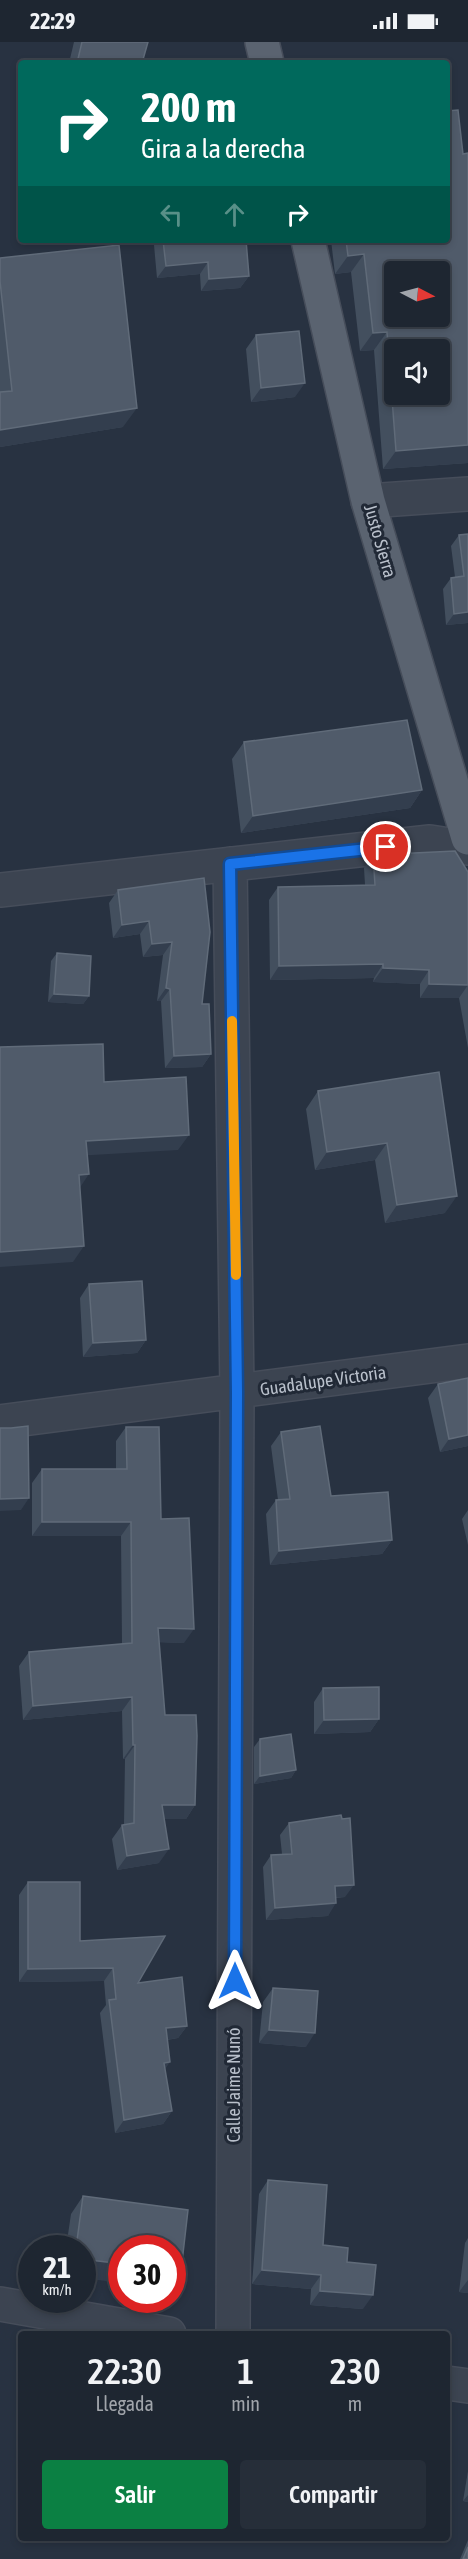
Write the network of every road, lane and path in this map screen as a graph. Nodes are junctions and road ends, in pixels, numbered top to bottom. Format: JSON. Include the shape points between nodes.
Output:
{"nodes":[{"id":1,"x":262,"y":42,"type":"edge"},
{"id":2,"x":266,"y":60,"type":"edge"},
{"id":3,"x":309,"y":243,"type":"edge"},
{"id":4,"x":468,"y":494,"type":"edge"},
{"id":5,"x":368,"y":501,"type":"junction"},
{"id":6,"x":468,"y":838,"type":"edge"},
{"id":7,"x":468,"y":848,"type":"edge"},
{"id":8,"x":230,"y":864,"type":"junction"},
{"id":9,"x":0,"y":890,"type":"edge"},
{"id":10,"x":468,"y":1361,"type":"edge"},
{"id":11,"x":237,"y":1392,"type":"junction"},
{"id":12,"x":0,"y":1422,"type":"edge"},
{"id":13,"x":0,"y":2304,"type":"edge"},
{"id":14,"x":152,"y":2331,"type":"edge"},
{"id":15,"x":233,"y":2331,"type":"edge"},
{"id":16,"x":450,"y":2383,"type":"edge"},
{"id":17,"x":468,"y":2386,"type":"edge"}],
"edges":[{"from":1,"to":2,"type":"main road"},
{"from":3,"to":5,"type":"main road","name":"Justo Sierra"},
{"from":4,"to":5,"type":"street"},
{"from":5,"to":6,"type":"main road","name":"Justo Sierra"},
{"from":7,"to":8,"type":"street","via":[[430,842]]},
{"from":8,"to":9,"type":"street"},
{"from":8,"to":11,"type":"street","name":"Calle Jaime Nunó"},
{"from":10,"to":11,"type":"street","name":"Guadalupe Victoria"},
{"from":11,"to":12,"type":"street","name":"Guadalupe Victoria"},
{"from":11,"to":15,"type":"street","name":"Calle Jaime Nunó"},
{"from":13,"to":14,"type":"street"},
{"from":16,"to":17,"type":"street"}]}
